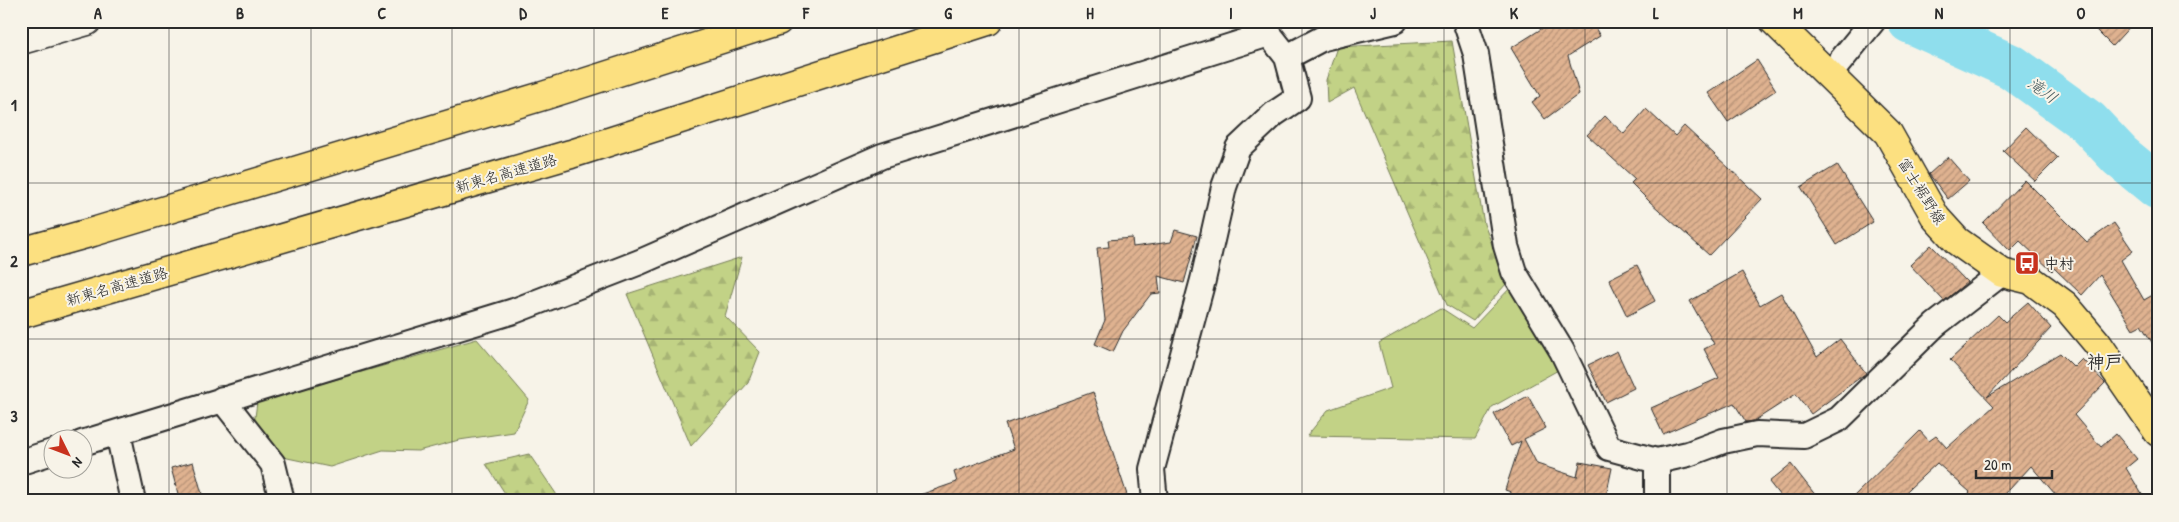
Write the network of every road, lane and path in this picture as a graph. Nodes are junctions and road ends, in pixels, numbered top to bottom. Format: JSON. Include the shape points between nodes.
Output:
{"nodes":[{"id":1,"x":87,"y":21,"type":"edge"},
{"id":2,"x":778,"y":21,"type":"edge"},
{"id":3,"x":988,"y":21,"type":"edge"},
{"id":4,"x":1395,"y":21,"type":"edge"},
{"id":5,"x":1465,"y":21,"type":"edge"},
{"id":6,"x":1774,"y":21,"type":"edge"},
{"id":7,"x":1872,"y":23,"type":"edge"},
{"id":8,"x":21,"y":40,"type":"edge"},
{"id":9,"x":1287,"y":57,"type":"junction"},
{"id":10,"x":1830,"y":74,"type":"junction"},
{"id":11,"x":21,"y":252,"type":"edge"},
{"id":12,"x":2002,"y":273,"type":"junction"},
{"id":13,"x":21,"y":314,"type":"edge"},
{"id":14,"x":222,"y":399,"type":"junction"},
{"id":15,"x":2158,"y":432,"type":"edge"},
{"id":16,"x":118,"y":433,"type":"junction"},
{"id":17,"x":92,"y":440,"type":"edge"},
{"id":18,"x":42,"y":455,"type":"edge"},
{"id":19,"x":1657,"y":461,"type":"junction"},
{"id":20,"x":21,"y":462,"type":"edge"},
{"id":21,"x":133,"y":501,"type":"edge"},
{"id":22,"x":282,"y":501,"type":"edge"},
{"id":23,"x":1155,"y":501,"type":"edge"},
{"id":24,"x":1657,"y":501,"type":"edge"}],
"edges":[{"from":1,"to":8,"type":"street"},
{"from":2,"to":11,"type":"main road"},
{"from":3,"to":13,"type":"main road","name":"新東名高速道路","via":[[561,157]]},
{"from":4,"to":9,"type":"street","via":[[1323,38]]},
{"from":5,"to":19,"type":"street","via":[[1476,54],[1506,246],[1514,272],[1562,351],[1609,448]]},
{"from":6,"to":10,"type":"main road","name":"富士裾野線"},
{"from":7,"to":10,"type":"street"},
{"from":9,"to":14,"type":"street","via":[[1268,34],[882,156],[640,262],[514,311]]},
{"from":9,"to":23,"type":"street","via":[[1298,98],[1274,114],[1238,148],[1224,187],[1152,469]]},
{"from":10,"to":12,"type":"main road","name":"富士裾野線","via":[[1888,133],[1936,218],[1956,241]]},
{"from":12,"to":15,"type":"main road","name":"富士裾野線","via":[[2031,280],[2066,305]]},
{"from":12,"to":19,"type":"street","via":[[1935,325],[1839,419],[1804,436],[1757,434]]},
{"from":14,"to":16,"type":"street"},
{"from":14,"to":22,"type":"street","via":[[273,464]]},
{"from":16,"to":17,"type":"street"},
{"from":16,"to":21,"type":"street"},
{"from":18,"to":20,"type":"street"},
{"from":19,"to":24,"type":"street"}]}
